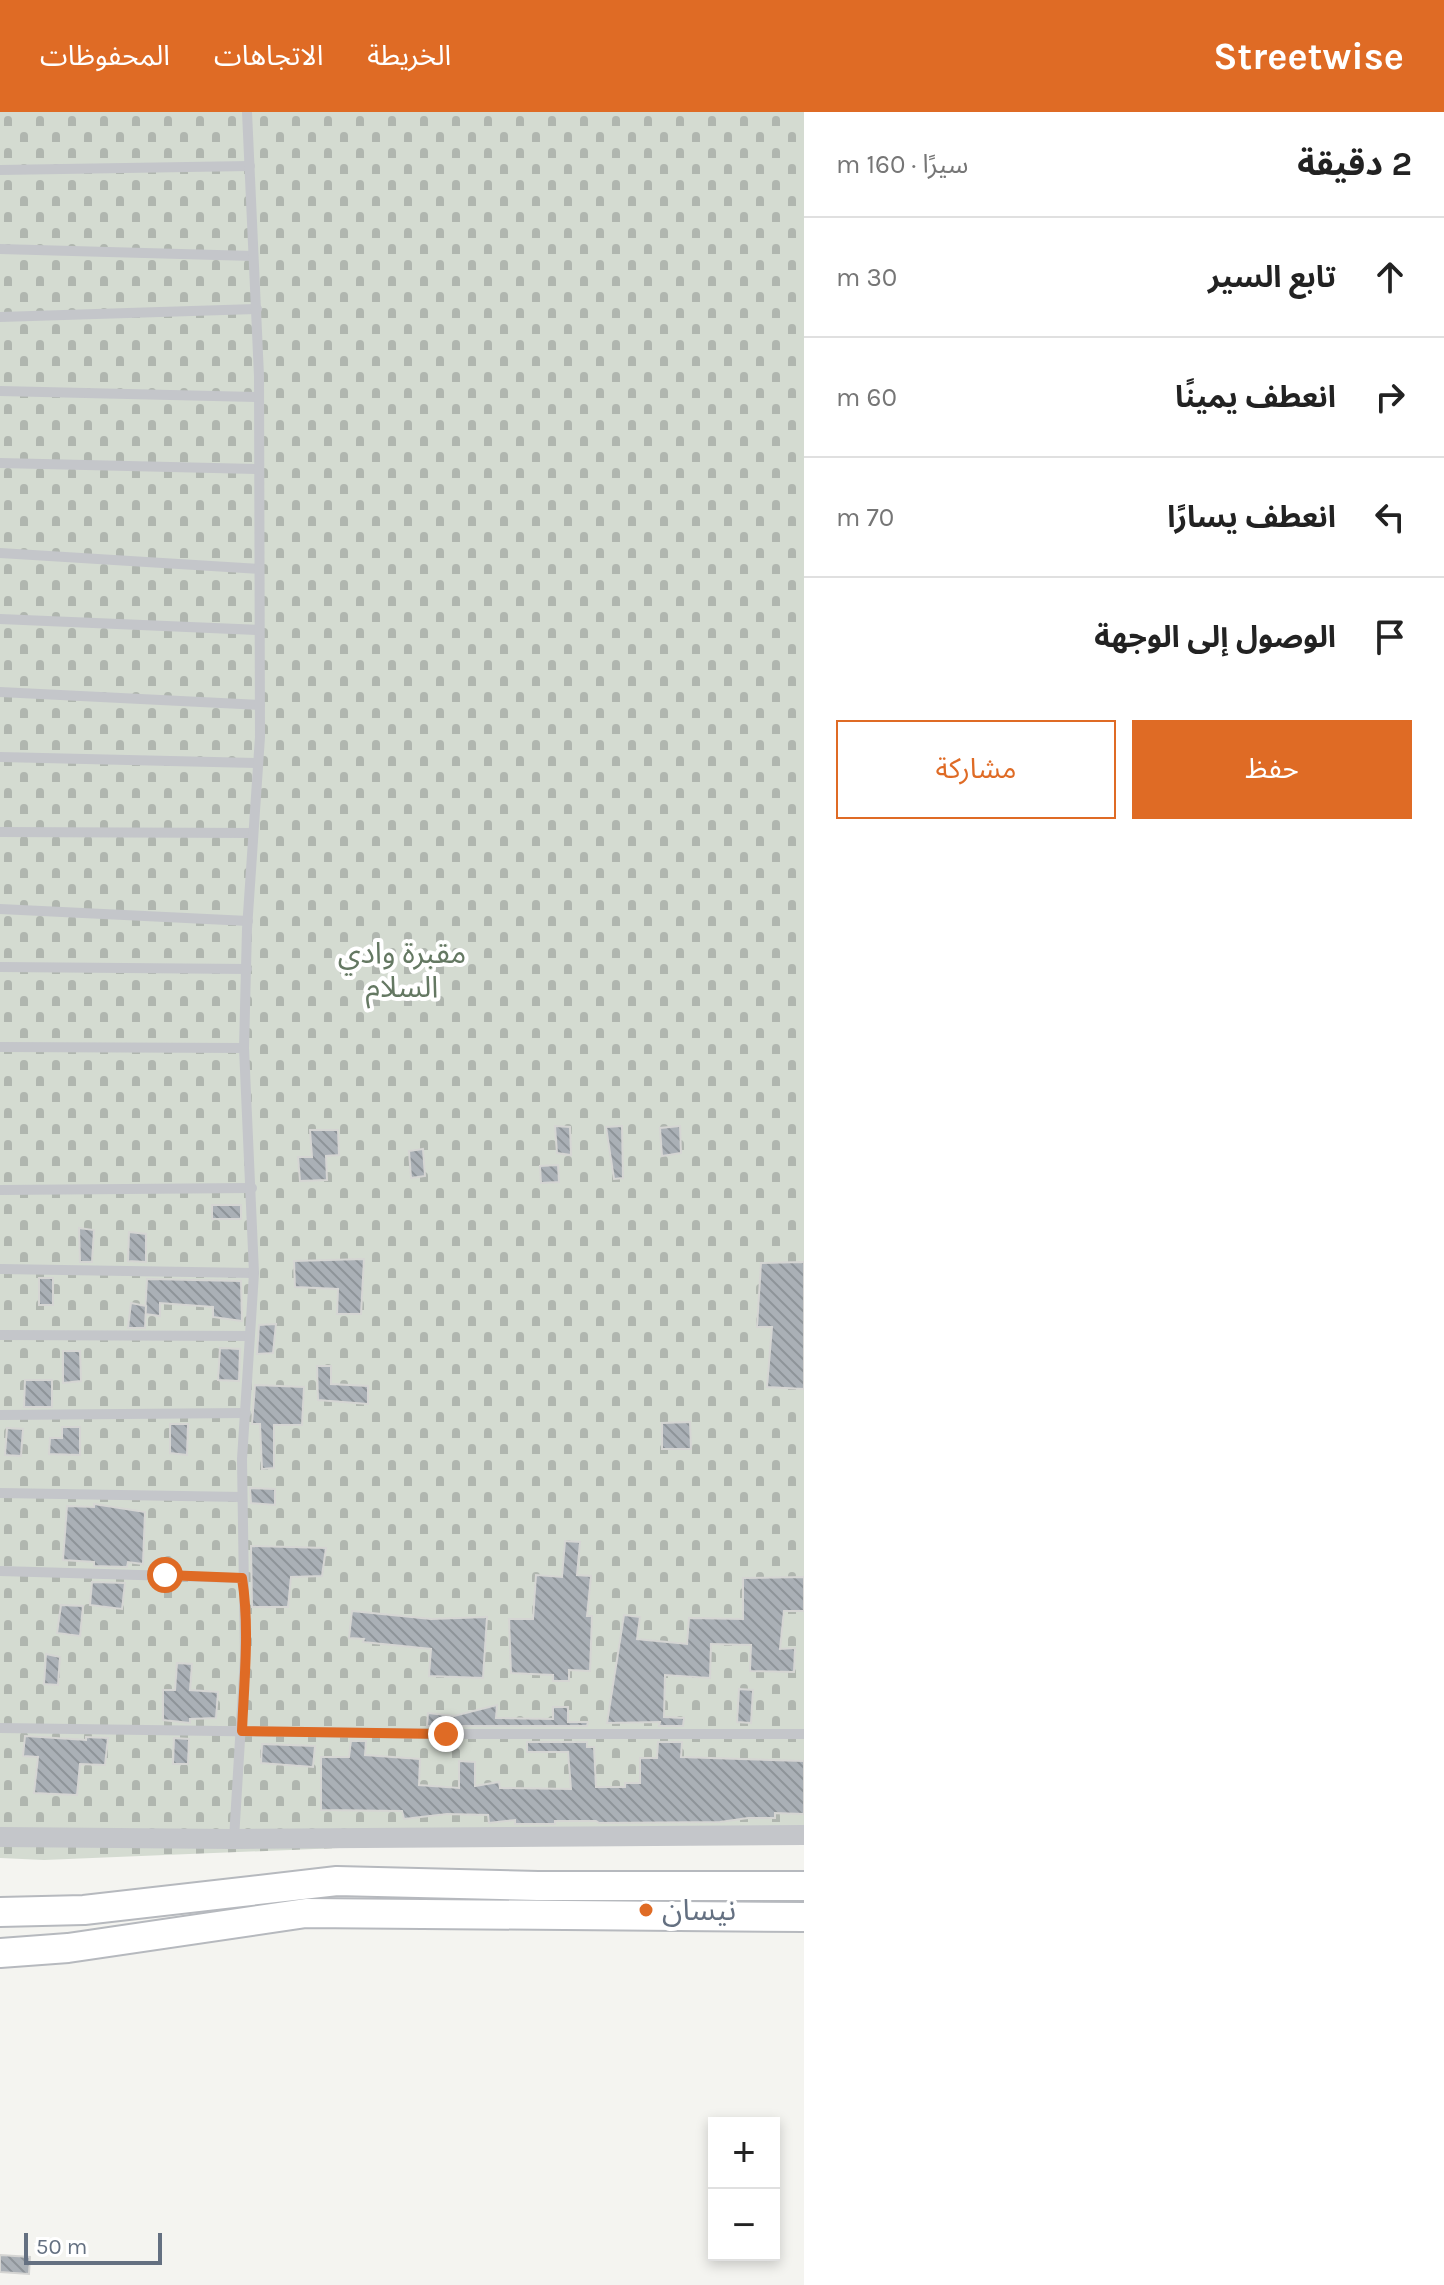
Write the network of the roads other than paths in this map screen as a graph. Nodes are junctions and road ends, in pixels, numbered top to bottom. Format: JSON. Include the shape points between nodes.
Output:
{"nodes":[{"id":1,"x":247,"y":112,"type":"edge"},
{"id":2,"x":250,"y":166,"type":"junction"},
{"id":3,"x":0,"y":170,"type":"edge"},
{"id":4,"x":0,"y":249,"type":"edge"},
{"id":5,"x":253,"y":256,"type":"junction"},
{"id":6,"x":257,"y":309,"type":"junction"},
{"id":7,"x":0,"y":317,"type":"edge"},
{"id":8,"x":0,"y":391,"type":"edge"},
{"id":9,"x":258,"y":397,"type":"junction"},
{"id":10,"x":0,"y":463,"type":"edge"},
{"id":11,"x":259,"y":469,"type":"junction"},
{"id":12,"x":0,"y":553,"type":"edge"},
{"id":13,"x":259,"y":569,"type":"junction"},
{"id":14,"x":0,"y":619,"type":"edge"},
{"id":15,"x":259,"y":630,"type":"junction"},
{"id":16,"x":0,"y":692,"type":"edge"},
{"id":17,"x":260,"y":705,"type":"junction"},
{"id":18,"x":0,"y":757,"type":"edge"},
{"id":19,"x":258,"y":763,"type":"junction"},
{"id":20,"x":0,"y":832,"type":"edge"},
{"id":21,"x":253,"y":833,"type":"junction"},
{"id":22,"x":0,"y":909,"type":"edge"},
{"id":23,"x":248,"y":921,"type":"junction"},
{"id":24,"x":0,"y":967,"type":"edge"},
{"id":25,"x":247,"y":969,"type":"junction"},
{"id":26,"x":0,"y":1047,"type":"edge"},
{"id":27,"x":244,"y":1048,"type":"junction"},
{"id":28,"x":252,"y":1188,"type":"junction"},
{"id":29,"x":0,"y":1190,"type":"edge"},
{"id":30,"x":0,"y":1269,"type":"edge"},
{"id":31,"x":254,"y":1273,"type":"junction"},
{"id":32,"x":0,"y":1335,"type":"edge"},
{"id":33,"x":249,"y":1336,"type":"junction"},
{"id":34,"x":246,"y":1413,"type":"junction"},
{"id":35,"x":0,"y":1415,"type":"edge"},
{"id":36,"x":0,"y":1493,"type":"edge"},
{"id":37,"x":242,"y":1497,"type":"junction"},
{"id":38,"x":0,"y":1571,"type":"edge"},
{"id":39,"x":245,"y":1596,"type":"junction"},
{"id":40,"x":0,"y":1728,"type":"edge"},
{"id":41,"x":242,"y":1731,"type":"junction"},
{"id":42,"x":804,"y":1734,"type":"edge"},
{"id":43,"x":804,"y":1835,"type":"edge"},
{"id":44,"x":0,"y":1837,"type":"edge"},
{"id":45,"x":234,"y":1839,"type":"junction"},
{"id":46,"x":804,"y":1886,"type":"edge"},
{"id":47,"x":232,"y":1891,"type":"junction"},
{"id":48,"x":156,"y":1902,"type":"junction"},
{"id":49,"x":0,"y":1912,"type":"edge"},
{"id":50,"x":804,"y":1917,"type":"edge"},
{"id":51,"x":235,"y":1922,"type":"junction"},
{"id":52,"x":167,"y":1933,"type":"junction"},
{"id":53,"x":68,"y":1948,"type":"junction"},
{"id":54,"x":0,"y":1953,"type":"edge"},
{"id":55,"x":0,"y":1964,"type":"edge"}],
"edges":[{"from":1,"to":2,"type":"lane"},
{"from":2,"to":3,"type":"lane"},
{"from":2,"to":5,"type":"lane"},
{"from":4,"to":5,"type":"lane"},
{"from":5,"to":6,"type":"lane"},
{"from":6,"to":7,"type":"lane"},
{"from":6,"to":9,"type":"lane"},
{"from":8,"to":9,"type":"lane"},
{"from":9,"to":11,"type":"lane"},
{"from":10,"to":11,"type":"lane"},
{"from":11,"to":13,"type":"lane"},
{"from":12,"to":13,"type":"lane"},
{"from":13,"to":15,"type":"lane"},
{"from":14,"to":15,"type":"lane"},
{"from":15,"to":17,"type":"lane"},
{"from":16,"to":17,"type":"lane"},
{"from":17,"to":19,"type":"lane"},
{"from":18,"to":19,"type":"lane"},
{"from":19,"to":21,"type":"lane"},
{"from":20,"to":21,"type":"lane"},
{"from":21,"to":23,"type":"lane"},
{"from":22,"to":23,"type":"lane"},
{"from":23,"to":25,"type":"lane"},
{"from":24,"to":25,"type":"lane"},
{"from":25,"to":27,"type":"lane"},
{"from":26,"to":27,"type":"lane"},
{"from":27,"to":28,"type":"lane"},
{"from":28,"to":29,"type":"lane"},
{"from":28,"to":31,"type":"lane"},
{"from":30,"to":31,"type":"lane"},
{"from":31,"to":33,"type":"lane"},
{"from":32,"to":33,"type":"lane"},
{"from":33,"to":34,"type":"lane"},
{"from":34,"to":35,"type":"lane"},
{"from":34,"to":37,"type":"lane"},
{"from":36,"to":37,"type":"lane"},
{"from":37,"to":39,"type":"lane"},
{"from":38,"to":39,"type":"lane","via":[[242,1578]]},
{"from":39,"to":41,"type":"lane"},
{"from":40,"to":41,"type":"lane"},
{"from":41,"to":42,"type":"lane"},
{"from":41,"to":45,"type":"lane"},
{"from":43,"to":45,"type":"street"},
{"from":44,"to":45,"type":"street"},
{"from":46,"to":47,"type":"main road","via":[[337,1881]]},
{"from":47,"to":48,"type":"main road"},
{"from":47,"to":51,"type":"main road","via":[[224,1904]]},
{"from":48,"to":49,"type":"main road"},
{"from":48,"to":52,"type":"main road","via":[[170,1910],[172,1926]]},
{"from":50,"to":51,"type":"main road","via":[[344,1911]]},
{"from":51,"to":52,"type":"main road"},
{"from":52,"to":53,"type":"main road"},
{"from":53,"to":54,"type":"main road"},
{"from":53,"to":55,"type":"main road"}]}
